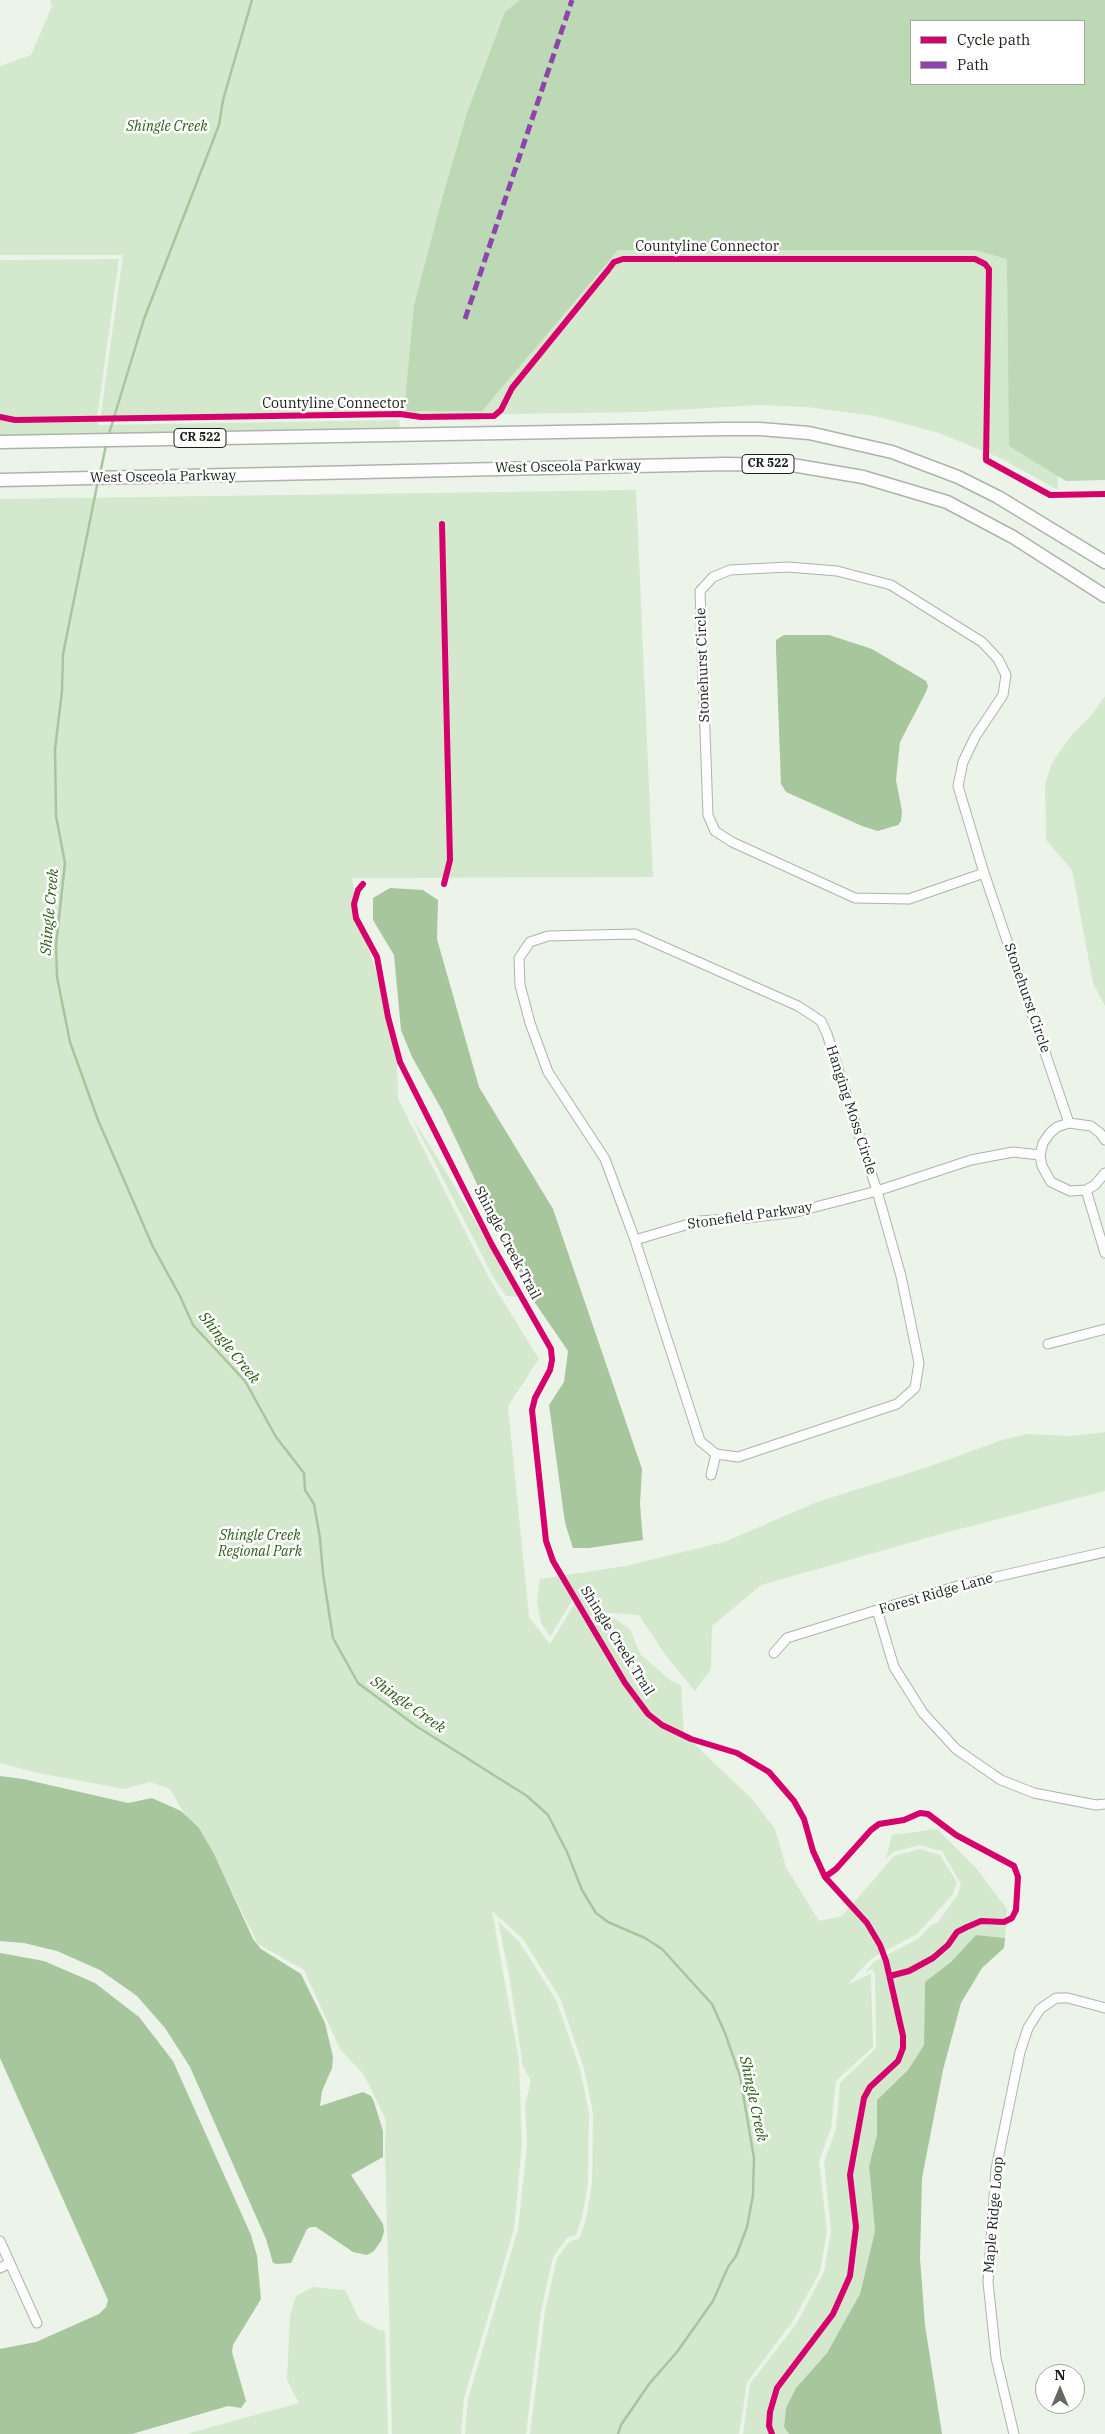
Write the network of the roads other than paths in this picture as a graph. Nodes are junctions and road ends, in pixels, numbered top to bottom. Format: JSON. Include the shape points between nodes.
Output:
{"nodes":[{"id":1,"x":0,"y":442,"type":"edge"},
{"id":2,"x":0,"y":480,"type":"edge"},
{"id":3,"x":1105,"y":562,"type":"edge"},
{"id":4,"x":1105,"y":596,"type":"edge"},
{"id":5,"x":984,"y":873,"type":"junction"},
{"id":6,"x":1070,"y":1123,"type":"junction"},
{"id":7,"x":1105,"y":1140,"type":"edge"},
{"id":8,"x":1040,"y":1155,"type":"junction"},
{"id":9,"x":1105,"y":1173,"type":"edge"},
{"id":10,"x":1086,"y":1190,"type":"junction"},
{"id":11,"x":877,"y":1191,"type":"junction"},
{"id":12,"x":635,"y":1240,"type":"junction"},
{"id":13,"x":1105,"y":1252,"type":"edge"},
{"id":14,"x":1105,"y":1329,"type":"edge"},
{"id":15,"x":1048,"y":1344,"type":"dead end"},
{"id":16,"x":716,"y":1454,"type":"junction"},
{"id":17,"x":711,"y":1475,"type":"dead end"},
{"id":18,"x":1105,"y":1552,"type":"edge"},
{"id":19,"x":877,"y":1610,"type":"junction"},
{"id":20,"x":774,"y":1653,"type":"dead end"},
{"id":21,"x":1105,"y":1804,"type":"edge"},
{"id":22,"x":1105,"y":2008,"type":"edge"},
{"id":23,"x":0,"y":2241,"type":"edge"},
{"id":24,"x":10,"y":2263,"type":"junction"},
{"id":25,"x":0,"y":2268,"type":"edge"},
{"id":26,"x":37,"y":2323,"type":"dead end"},
{"id":27,"x":1014,"y":2434,"type":"edge"}],
"edges":[{"from":1,"to":3,"type":"main road","number":"CR 522","via":[[760,429],[818,435],[892,452],[958,478],[998,497]]},
{"from":2,"to":4,"type":"main road","name":"West Osceola Parkway","number":"CR 522","via":[[758,464],[826,469],[906,488],[947,502],[1012,537]]},
{"from":5,"to":5,"type":"street","name":"Stonehurst Circle","via":[[958,786],[963,762],[975,737],[1003,695],[1006,675],[998,659],[982,642],[891,585],[837,571],[788,567],[730,570],[714,577],[700,590],[708,815],[714,831],[855,898],[909,899]]},
{"from":5,"to":6,"type":"street","name":"Stonehurst Circle"},
{"from":6,"to":7,"type":"street","via":[[1091,1126]]},
{"from":6,"to":8,"type":"street","via":[[1050,1133]]},
{"from":8,"to":10,"type":"street","via":[[1051,1182],[1070,1191]]},
{"from":8,"to":11,"type":"street","name":"Stonefield Parkway","via":[[1013,1152],[971,1160]]},
{"from":9,"to":10,"type":"street"},
{"from":10,"to":13,"type":"street"},
{"from":11,"to":12,"type":"street","name":"Stonefield Parkway","via":[[796,1212],[699,1220]]},
{"from":11,"to":12,"type":"street","name":"Hanging Moss Circle","via":[[821,1021],[798,1006],[635,934],[548,936],[530,942],[519,958],[520,985],[530,1023],[548,1072],[605,1159]]},
{"from":11,"to":16,"type":"street","name":"Hanging Moss Circle","via":[[901,1276],[919,1363],[916,1388],[897,1404],[738,1457]]},
{"from":12,"to":16,"type":"street","name":"Hanging Moss Circle","via":[[700,1441]]},
{"from":14,"to":15,"type":"street"},
{"from":16,"to":17,"type":"street"},
{"from":18,"to":19,"type":"street","name":"Forest Ridge Lane","via":[[961,1586]]},
{"from":19,"to":20,"type":"street","name":"Forest Ridge Lane","via":[[787,1638]]},
{"from":19,"to":21,"type":"street","via":[[894,1667],[923,1712],[956,1749],[1001,1780],[1034,1793]]},
{"from":22,"to":27,"type":"street","name":"Maple Ridge Loop","via":[[1056,1998],[1040,2009],[1028,2028],[1020,2052],[996,2169],[988,2282],[996,2358]]},
{"from":23,"to":24,"type":"street"},
{"from":24,"to":25,"type":"street"},
{"from":24,"to":26,"type":"street"}]}
